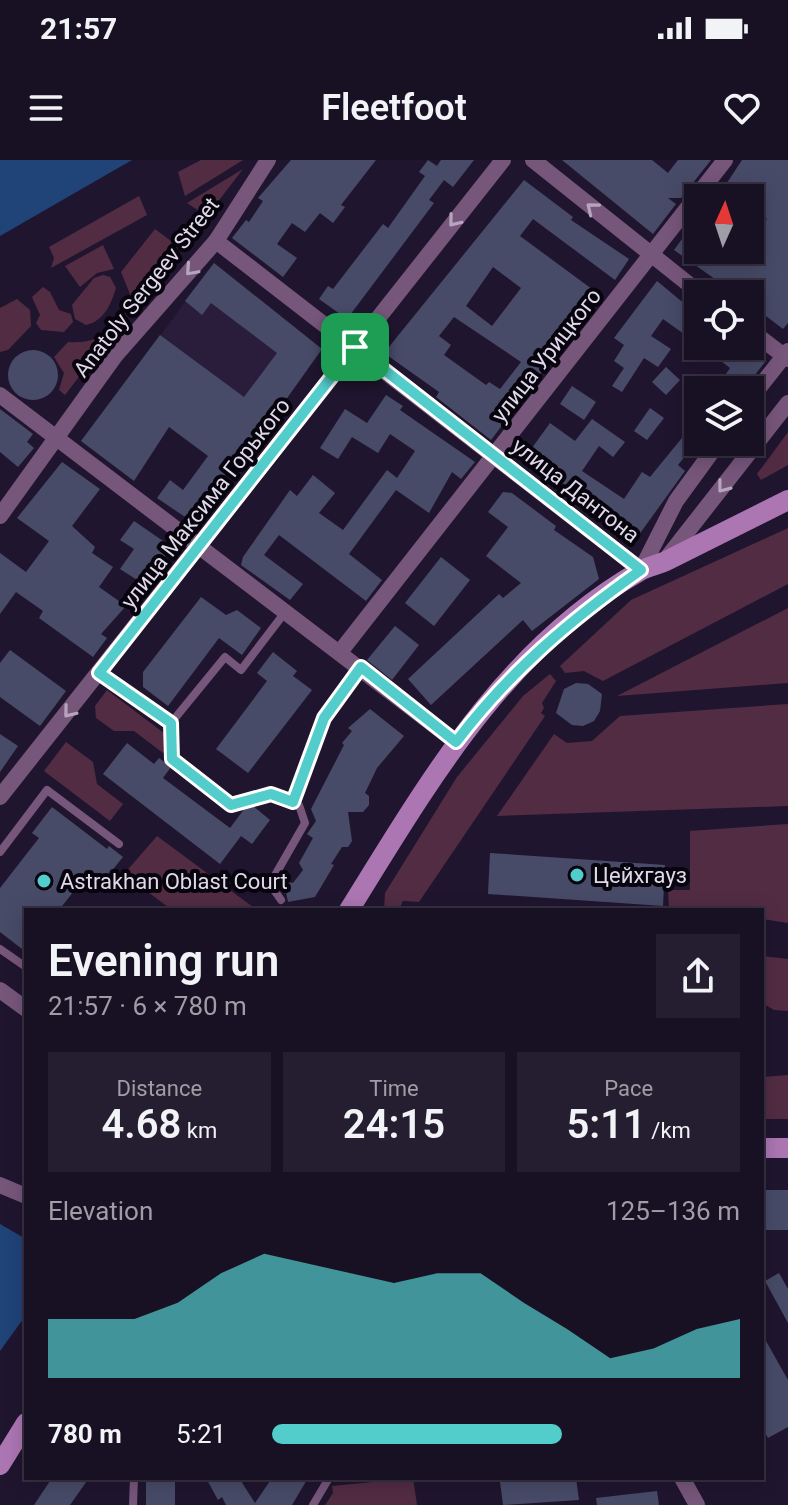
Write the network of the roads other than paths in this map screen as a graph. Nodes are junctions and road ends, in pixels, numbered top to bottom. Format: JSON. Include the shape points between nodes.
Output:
{"nodes":[{"id":1,"x":268,"y":160,"type":"edge"},
{"id":2,"x":503,"y":160,"type":"edge"},
{"id":3,"x":533,"y":160,"type":"edge"},
{"id":4,"x":725,"y":160,"type":"edge"},
{"id":5,"x":216,"y":241,"type":"junction"},
{"id":6,"x":651,"y":257,"type":"junction"},
{"id":7,"x":684,"y":281,"type":"edge"},
{"id":8,"x":764,"y":339,"type":"edge"},
{"id":9,"x":355,"y":347,"type":"junction"},
{"id":10,"x":787,"y":355,"type":"edge"},
{"id":11,"x":764,"y":382,"type":"edge"},
{"id":12,"x":0,"y":395,"type":"edge"},
{"id":13,"x":788,"y":403,"type":"edge"},
{"id":14,"x":58,"y":440,"type":"junction"},
{"id":15,"x":495,"y":455,"type":"junction"},
{"id":16,"x":709,"y":456,"type":"edge"},
{"id":17,"x":788,"y":500,"type":"edge"},
{"id":18,"x":0,"y":516,"type":"edge"},
{"id":19,"x":202,"y":545,"type":"junction"},
{"id":20,"x":663,"y":562,"type":"junction"},
{"id":21,"x":641,"y":570,"type":"junction"},
{"id":22,"x":287,"y":611,"type":"junction"},
{"id":23,"x":340,"y":652,"type":"junction"},
{"id":24,"x":361,"y":667,"type":"junction"},
{"id":25,"x":99,"y":673,"type":"junction"},
{"id":26,"x":171,"y":723,"type":"junction"},
{"id":27,"x":456,"y":742,"type":"junction"},
{"id":28,"x":0,"y":797,"type":"edge"},
{"id":29,"x":293,"y":802,"type":"junction"},
{"id":30,"x":119,"y":844,"type":"dead end"},
{"id":31,"x":0,"y":852,"type":"edge"},
{"id":32,"x":281,"y":900,"type":"dead end"},
{"id":33,"x":350,"y":908,"type":"edge"},
{"id":34,"x":0,"y":949,"type":"edge"},
{"id":35,"x":24,"y":966,"type":"edge"},
{"id":36,"x":0,"y":990,"type":"edge"},
{"id":37,"x":24,"y":1008,"type":"edge"},
{"id":38,"x":764,"y":1148,"type":"edge"},
{"id":39,"x":788,"y":1148,"type":"edge"},
{"id":40,"x":0,"y":1185,"type":"edge"},
{"id":41,"x":24,"y":1195,"type":"edge"},
{"id":42,"x":24,"y":1426,"type":"edge"},
{"id":43,"x":0,"y":1465,"type":"edge"},
{"id":44,"x":134,"y":1480,"type":"edge"},
{"id":45,"x":328,"y":1480,"type":"edge"},
{"id":46,"x":683,"y":1480,"type":"edge"},
{"id":47,"x":133,"y":1505,"type":"edge"},
{"id":48,"x":313,"y":1505,"type":"edge"},
{"id":49,"x":697,"y":1505,"type":"edge"}],
"edges":[{"from":1,"to":5,"type":"street","name":"Anatoly Sergeev Street"},
{"from":2,"to":9,"type":"street","name":"улица Максима Горького","one_way":true},
{"from":6,"to":3,"type":"street","one_way":true},
{"from":4,"to":6,"type":"street","name":"улица Урицкого"},
{"from":5,"to":9,"type":"street","name":"улица Дантона"},
{"from":5,"to":14,"type":"street","name":"Anatoly Sergeev Street","one_way":true,"via":[[115,356]]},
{"from":6,"to":7,"type":"street"},
{"from":6,"to":15,"type":"street","name":"улица Урицкого"},
{"from":8,"to":10,"type":"street"},
{"from":9,"to":15,"type":"street","name":"улица Дантона"},
{"from":9,"to":19,"type":"street","name":"улица Максима Горького"},
{"from":10,"to":11,"type":"street"},
{"from":12,"to":14,"type":"street"},
{"from":13,"to":20,"type":"street","one_way":true},
{"from":14,"to":18,"type":"street","name":"Anatoly Sergeev Street"},
{"from":14,"to":19,"type":"street"},
{"from":15,"to":21,"type":"street","name":"улица Дантона"},
{"from":15,"to":23,"type":"street","name":"улица Урицкого"},
{"from":16,"to":21,"type":"street","via":[[676,501]]},
{"from":17,"to":20,"type":"main road"},
{"from":19,"to":22,"type":"street"},
{"from":19,"to":25,"type":"street","name":"улица Максима Горького"},
{"from":20,"to":21,"type":"main road"},
{"from":21,"to":27,"type":"main road","via":[[530,656]]},
{"from":22,"to":23,"type":"street"},
{"from":22,"to":26,"type":"lane","via":[[241,670],[225,657]]},
{"from":23,"to":24,"type":"street"},
{"from":24,"to":27,"type":"street"},
{"from":24,"to":29,"type":"lane","via":[[324,718]]},
{"from":25,"to":26,"type":"lane"},
{"from":25,"to":28,"type":"street","name":"улица Максима Горького","one_way":true},
{"from":26,"to":29,"type":"lane","via":[[172,759],[231,805],[271,794]]},
{"from":27,"to":33,"type":"main road"},
{"from":29,"to":32,"type":"lane","via":[[305,823],[270,884]]},
{"from":30,"to":31,"type":"lane","via":[[47,790]]},
{"from":34,"to":35,"type":"lane"},
{"from":36,"to":37,"type":"street"},
{"from":38,"to":39,"type":"main road"},
{"from":40,"to":41,"type":"street"},
{"from":42,"to":43,"type":"main road"},
{"from":44,"to":47,"type":"lane"},
{"from":45,"to":48,"type":"lane"},
{"from":46,"to":49,"type":"street"}]}
